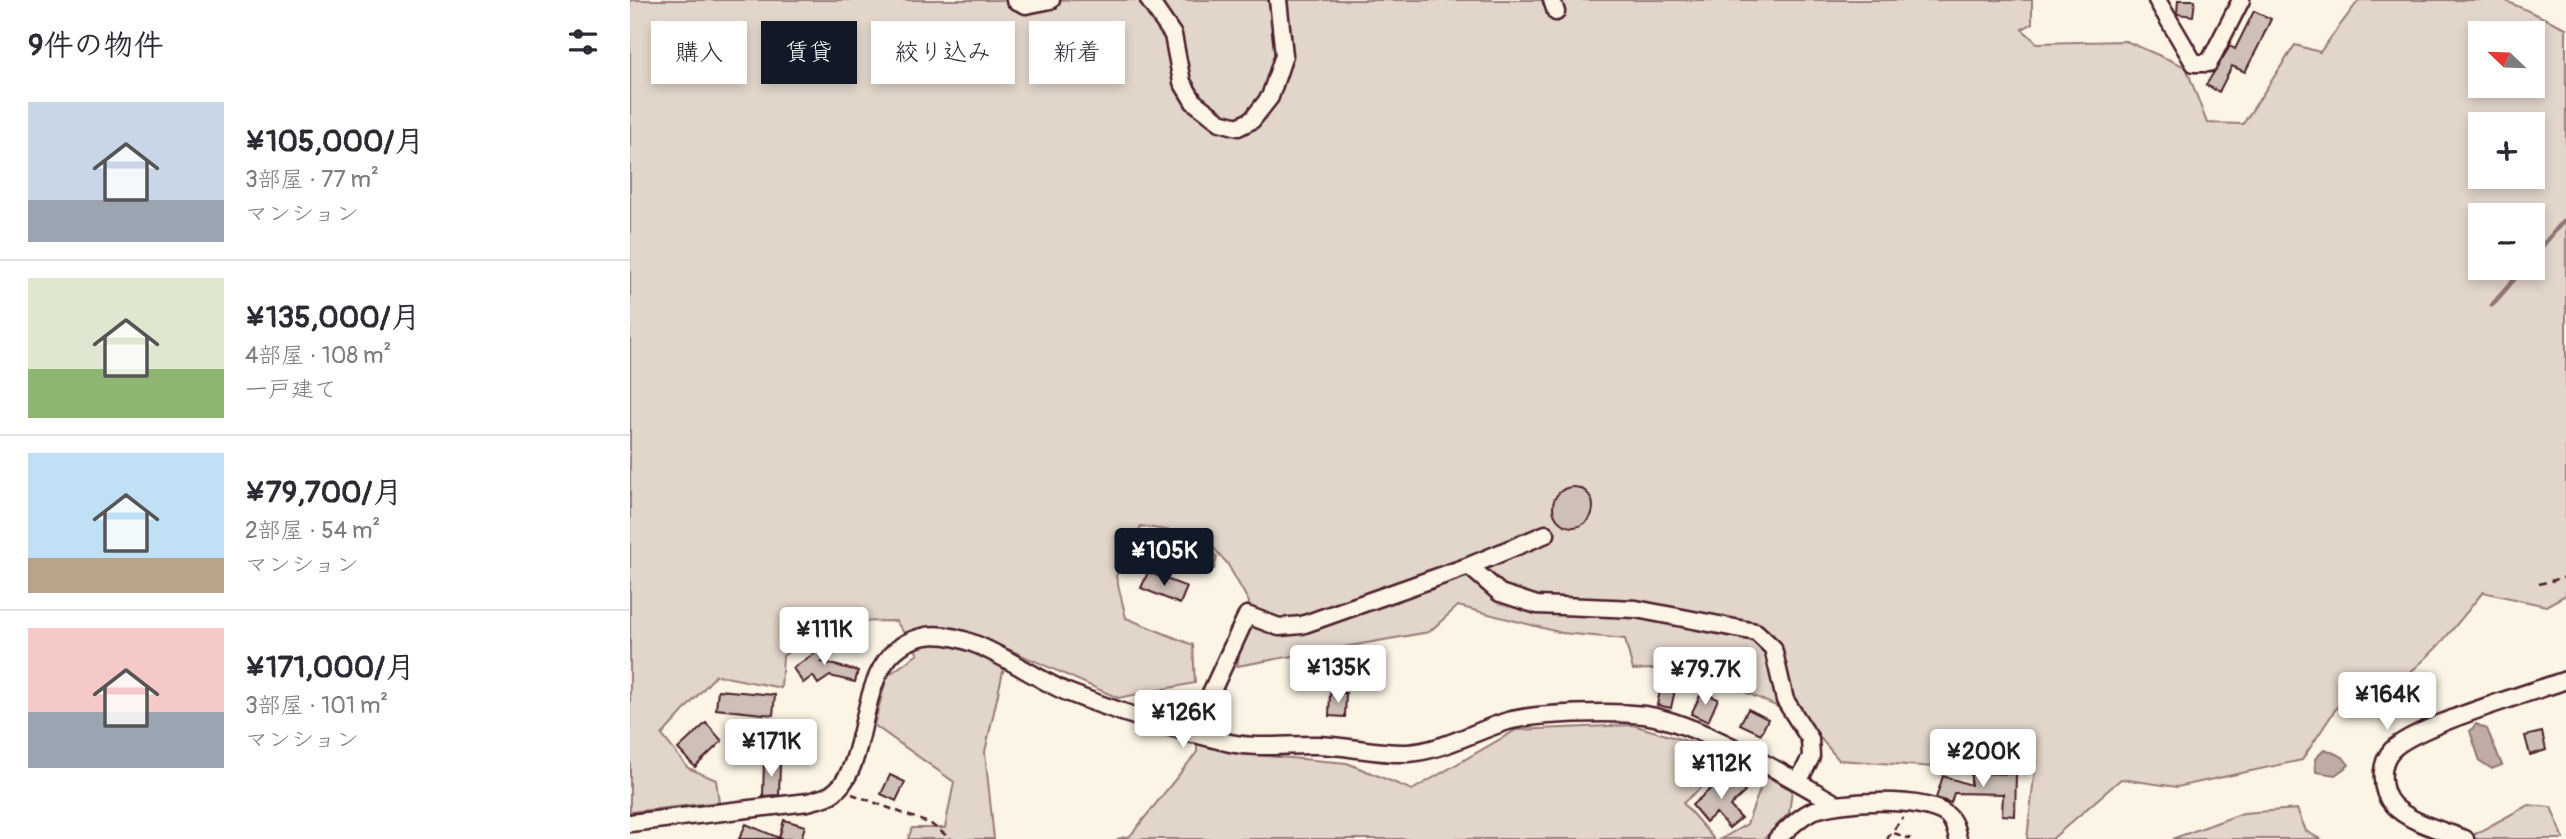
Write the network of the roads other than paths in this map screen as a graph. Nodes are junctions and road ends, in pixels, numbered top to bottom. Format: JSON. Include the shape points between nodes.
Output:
{"nodes":[{"id":1,"x":1015,"y":0,"type":"edge"},
{"id":2,"x":1051,"y":0,"type":"edge"},
{"id":3,"x":1149,"y":0,"type":"edge"},
{"id":4,"x":1278,"y":0,"type":"edge"},
{"id":5,"x":2157,"y":0,"type":"edge"},
{"id":6,"x":2241,"y":0,"type":"edge"},
{"id":7,"x":1546,"y":534,"type":"dead end"},
{"id":8,"x":1469,"y":566,"type":"junction"},
{"id":9,"x":2566,"y":680,"type":"edge"},
{"id":10,"x":1192,"y":734,"type":"junction"},
{"id":11,"x":1798,"y":782,"type":"junction"},
{"id":12,"x":1836,"y":804,"type":"junction"},
{"id":13,"x":630,"y":823,"type":"edge"},
{"id":14,"x":1777,"y":839,"type":"edge"},
{"id":15,"x":1958,"y":839,"type":"edge"},
{"id":16,"x":2465,"y":839,"type":"edge"}],
"edges":[{"from":1,"to":2,"type":"street","via":[[1026,5]]},
{"from":3,"to":4,"type":"street","via":[[1173,35],[1182,82],[1194,102],[1220,121],[1238,127],[1252,120],[1270,97],[1284,55]]},
{"from":5,"to":6,"type":"street","via":[[2194,63],[2209,63]]},
{"from":7,"to":8,"type":"street"},
{"from":8,"to":10,"type":"street","via":[[1303,625],[1279,627],[1247,615]]},
{"from":8,"to":11,"type":"street","via":[[1500,593],[1536,606],[1636,609],[1756,632],[1773,648],[1785,700],[1810,739],[1811,757]]},
{"from":9,"to":16,"type":"street","via":[[2442,724],[2392,750],[2383,768],[2384,789],[2393,804],[2419,821]]},
{"from":10,"to":11,"type":"street","via":[[1238,745],[1321,745],[1407,753],[1511,720],[1605,712],[1646,715],[1685,726]]},
{"from":10,"to":13,"type":"street","via":[[1064,690],[968,641],[947,635],[923,637],[900,648],[880,670],[849,773],[832,794],[808,802]]},
{"from":11,"to":12,"type":"street"},
{"from":12,"to":14,"type":"street","via":[[1808,813]]},
{"from":12,"to":15,"type":"street","via":[[1906,804],[1934,809],[1947,815]]}]}
